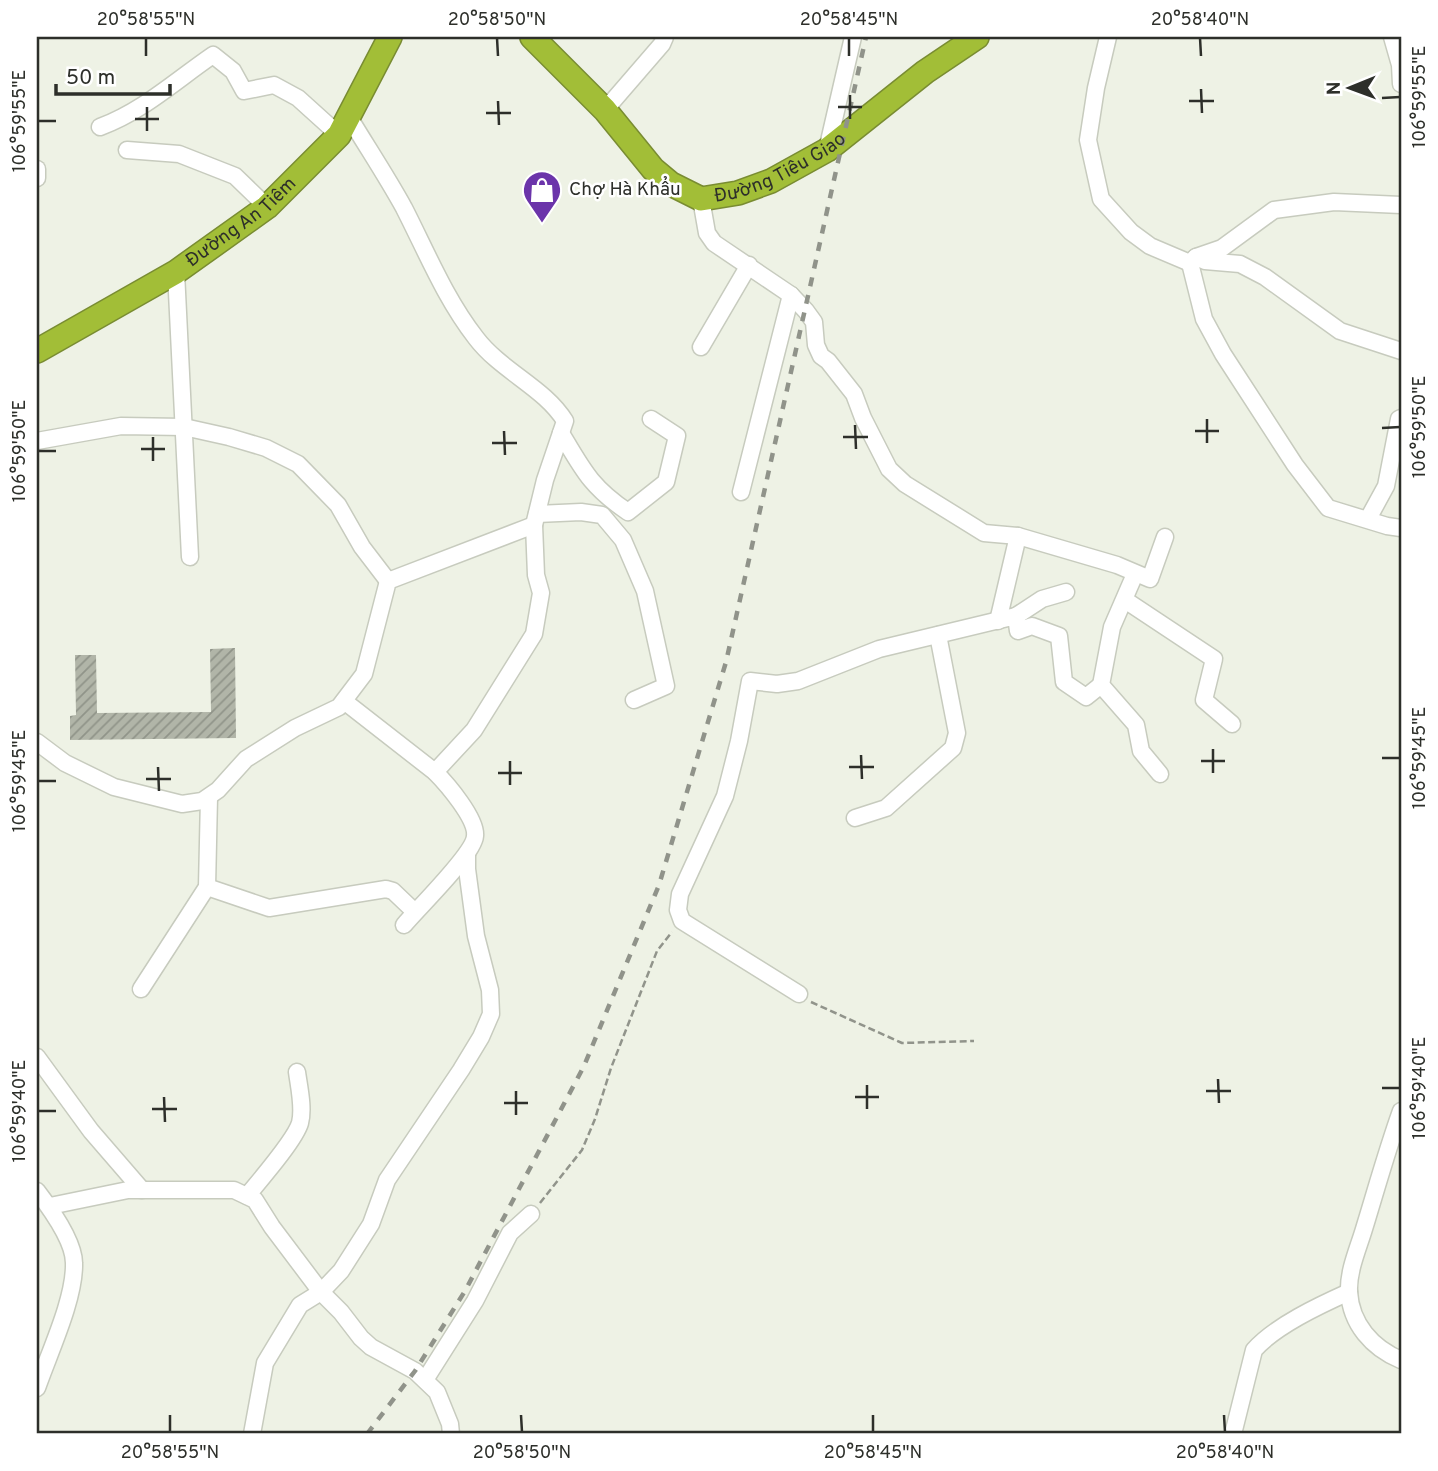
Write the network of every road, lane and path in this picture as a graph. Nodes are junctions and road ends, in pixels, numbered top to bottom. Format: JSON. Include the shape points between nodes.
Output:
{"nodes":[{"id":1,"x":390,"y":37,"type":"edge"},
{"id":2,"x":532,"y":37,"type":"edge"},
{"id":3,"x":665,"y":37,"type":"edge"},
{"id":4,"x":853,"y":37,"type":"edge"},
{"id":5,"x":977,"y":37,"type":"edge"},
{"id":6,"x":1108,"y":37,"type":"edge"},
{"id":7,"x":1392,"y":37,"type":"edge"},
{"id":8,"x":1401,"y":84,"type":"edge"},
{"id":9,"x":605,"y":110,"type":"junction"},
{"id":10,"x":344,"y":126,"type":"junction"},
{"id":11,"x":100,"y":127,"type":"dead end"},
{"id":12,"x":127,"y":149,"type":"dead end"},
{"id":13,"x":827,"y":150,"type":"junction"},
{"id":14,"x":37,"y":169,"type":"edge"},
{"id":15,"x":37,"y":177,"type":"edge"},
{"id":16,"x":701,"y":199,"type":"junction"},
{"id":17,"x":1401,"y":205,"type":"edge"},
{"id":18,"x":267,"y":207,"type":"junction"},
{"id":19,"x":1193,"y":260,"type":"junction"},
{"id":20,"x":749,"y":265,"type":"junction"},
{"id":21,"x":176,"y":272,"type":"junction"},
{"id":22,"x":791,"y":295,"type":"junction"},
{"id":23,"x":701,"y":346,"type":"dead end"},
{"id":24,"x":37,"y":351,"type":"edge"},
{"id":25,"x":1401,"y":351,"type":"edge"},
{"id":26,"x":1401,"y":418,"type":"edge"},
{"id":27,"x":651,"y":419,"type":"dead end"},
{"id":28,"x":184,"y":427,"type":"junction"},
{"id":29,"x":561,"y":433,"type":"junction"},
{"id":30,"x":37,"y":441,"type":"edge"},
{"id":31,"x":741,"y":492,"type":"dead end"},
{"id":32,"x":603,"y":495,"type":"junction"},
{"id":33,"x":593,"y":513,"type":"junction"},
{"id":34,"x":535,"y":519,"type":"junction"},
{"id":35,"x":1368,"y":519,"type":"junction"},
{"id":36,"x":1401,"y":528,"type":"edge"},
{"id":37,"x":1018,"y":536,"type":"junction"},
{"id":38,"x":1165,"y":537,"type":"dead end"},
{"id":39,"x":190,"y":556,"type":"dead end"},
{"id":40,"x":1135,"y":573,"type":"junction"},
{"id":41,"x":388,"y":581,"type":"junction"},
{"id":42,"x":1066,"y":592,"type":"dead end"},
{"id":43,"x":1125,"y":600,"type":"junction"},
{"id":44,"x":1016,"y":616,"type":"junction"},
{"id":45,"x":998,"y":621,"type":"junction"},
{"id":46,"x":937,"y":635,"type":"junction"},
{"id":47,"x":1101,"y":685,"type":"junction"},
{"id":48,"x":634,"y":700,"type":"dead end"},
{"id":49,"x":344,"y":701,"type":"junction"},
{"id":50,"x":1232,"y":723,"type":"dead end"},
{"id":51,"x":37,"y":742,"type":"edge"},
{"id":52,"x":435,"y":772,"type":"junction"},
{"id":53,"x":1160,"y":774,"type":"dead end"},
{"id":54,"x":209,"y":797,"type":"junction"},
{"id":55,"x":855,"y":818,"type":"dead end"},
{"id":56,"x":467,"y":854,"type":"junction"},
{"id":57,"x":207,"y":887,"type":"junction"},
{"id":58,"x":415,"y":912,"type":"junction"},
{"id":59,"x":682,"y":921,"type":"junction"},
{"id":60,"x":404,"y":925,"type":"dead end"},
{"id":61,"x":141,"y":989,"type":"dead end"},
{"id":62,"x":799,"y":994,"type":"joint"},
{"id":63,"x":974,"y":1041,"type":"dead end"},
{"id":64,"x":37,"y":1057,"type":"edge"},
{"id":65,"x":298,"y":1072,"type":"dead end"},
{"id":66,"x":1401,"y":1111,"type":"edge"},
{"id":67,"x":142,"y":1190,"type":"junction"},
{"id":68,"x":37,"y":1191,"type":"edge"},
{"id":69,"x":247,"y":1196,"type":"junction"},
{"id":70,"x":50,"y":1206,"type":"junction"},
{"id":71,"x":531,"y":1214,"type":"joint"},
{"id":72,"x":321,"y":1292,"type":"junction"},
{"id":73,"x":1349,"y":1292,"type":"junction"},
{"id":74,"x":1401,"y":1360,"type":"edge"},
{"id":75,"x":425,"y":1380,"type":"junction"},
{"id":76,"x":37,"y":1388,"type":"edge"},
{"id":77,"x":252,"y":1434,"type":"edge"},
{"id":78,"x":451,"y":1434,"type":"edge"},
{"id":79,"x":1233,"y":1434,"type":"edge"}],
"edges":[{"from":1,"to":10,"type":"highway","name":"Đường An Tiêm"},
{"from":2,"to":9,"type":"highway","name":"Đường Tiêu Giao"},
{"from":3,"to":9,"type":"street"},
{"from":4,"to":13,"type":"street"},
{"from":5,"to":13,"type":"highway","name":"Đường Tiêu Giao"},
{"from":6,"to":19,"type":"street","via":[[1088,140],[1101,199],[1150,246]]},
{"from":7,"to":8,"type":"street"},
{"from":9,"to":16,"type":"highway","name":"Đường Tiêu Giao","via":[[653,169]]},
{"from":10,"to":11,"type":"street","via":[[274,85],[244,91],[233,71],[213,55],[150,102]]},
{"from":10,"to":18,"type":"highway","name":"Đường An Tiêm"},
{"from":10,"to":29,"type":"street","via":[[402,206],[451,304],[503,366],[555,406],[565,421]]},
{"from":12,"to":18,"type":"street","via":[[180,154],[234,176]]},
{"from":13,"to":16,"type":"highway","name":"Đường Tiêu Giao","via":[[771,181]]},
{"from":14,"to":15,"type":"street"},
{"from":16,"to":20,"type":"street","via":[[707,233],[714,243]]},
{"from":17,"to":19,"type":"street","via":[[1334,202],[1274,210],[1222,248]]},
{"from":18,"to":21,"type":"highway","name":"Đường An Tiêm"},
{"from":19,"to":25,"type":"street","via":[[1240,264],[1340,331]]},
{"from":19,"to":35,"type":"street","via":[[1204,319],[1296,466],[1328,508]]},
{"from":20,"to":22,"type":"street"},
{"from":20,"to":23,"type":"street"},
{"from":21,"to":24,"type":"highway","name":"Đường An Tiêm"},
{"from":21,"to":28,"type":"street"},
{"from":22,"to":31,"type":"street"},
{"from":22,"to":37,"type":"street","via":[[814,322],[821,356],[854,394],[889,469],[905,484],[984,533]]},
{"from":26,"to":35,"type":"street","via":[[1386,486]]},
{"from":27,"to":32,"type":"street","via":[[677,436],[666,482],[628,512]]},
{"from":28,"to":30,"type":"street","via":[[121,426]]},
{"from":28,"to":39,"type":"street"},
{"from":28,"to":41,"type":"street","via":[[266,448],[298,464],[338,505]]},
{"from":29,"to":32,"type":"street"},
{"from":29,"to":34,"type":"street"},
{"from":32,"to":33,"type":"street"},
{"from":33,"to":34,"type":"street"},
{"from":33,"to":48,"type":"street","via":[[602,515],[623,540],[654,625],[666,686]]},
{"from":34,"to":41,"type":"street"},
{"from":34,"to":52,"type":"street","via":[[536,575],[541,593],[534,634],[474,730]]},
{"from":35,"to":36,"type":"street"},
{"from":37,"to":40,"type":"street"},
{"from":37,"to":45,"type":"street"},
{"from":38,"to":40,"type":"street","via":[[1150,579]]},
{"from":40,"to":43,"type":"street"},
{"from":41,"to":49,"type":"street","via":[[364,674]]},
{"from":42,"to":44,"type":"street","via":[[1042,599]]},
{"from":43,"to":47,"type":"street","via":[[1112,627]]},
{"from":43,"to":50,"type":"street","via":[[1214,659],[1204,700]]},
{"from":44,"to":45,"type":"street"},
{"from":44,"to":47,"type":"street","via":[[1018,631],[1032,626],[1059,636],[1064,682],[1086,697]]},
{"from":45,"to":46,"type":"street"},
{"from":46,"to":55,"type":"street","via":[[957,733],[953,748],[886,808]]},
{"from":46,"to":59,"type":"street","via":[[878,649],[798,681],[750,681],[725,796],[680,894]]},
{"from":47,"to":53,"type":"street","via":[[1136,725],[1141,751]]},
{"from":49,"to":52,"type":"street"},
{"from":49,"to":54,"type":"street","via":[[246,759]]},
{"from":51,"to":54,"type":"street","via":[[65,763],[114,787],[182,804]]},
{"from":52,"to":56,"type":"street","via":[[474,823],[476,837]]},
{"from":54,"to":57,"type":"street"},
{"from":56,"to":58,"type":"street"},
{"from":56,"to":72,"type":"street","via":[[491,1014],[461,1070],[387,1180],[371,1224],[341,1271]]},
{"from":57,"to":58,"type":"street","via":[[269,908],[386,889]]},
{"from":57,"to":61,"type":"street"},
{"from":58,"to":60,"type":"street"},
{"from":59,"to":62,"type":"street"},
{"from":59,"to":71,"type":"path","via":[[657,951],[582,1150]]},
{"from":62,"to":63,"type":"path","via":[[902,1043]]},
{"from":64,"to":67,"type":"street"},
{"from":65,"to":69,"type":"street","via":[[300,1123]]},
{"from":66,"to":73,"type":"street"},
{"from":67,"to":69,"type":"street","via":[[234,1190]]},
{"from":67,"to":70,"type":"street"},
{"from":68,"to":70,"type":"street"},
{"from":69,"to":72,"type":"street","via":[[255,1200]]},
{"from":70,"to":76,"type":"street","via":[[75,1262]]},
{"from":71,"to":75,"type":"street","via":[[510,1233],[475,1301]]},
{"from":72,"to":75,"type":"street","via":[[371,1347],[399,1360]]},
{"from":72,"to":77,"type":"street","via":[[300,1305],[265,1363]]},
{"from":73,"to":74,"type":"street","via":[[1362,1331],[1386,1354]]},
{"from":73,"to":79,"type":"street","via":[[1289,1324],[1254,1350]]},
{"from":75,"to":78,"type":"street","via":[[438,1392]]}]}
